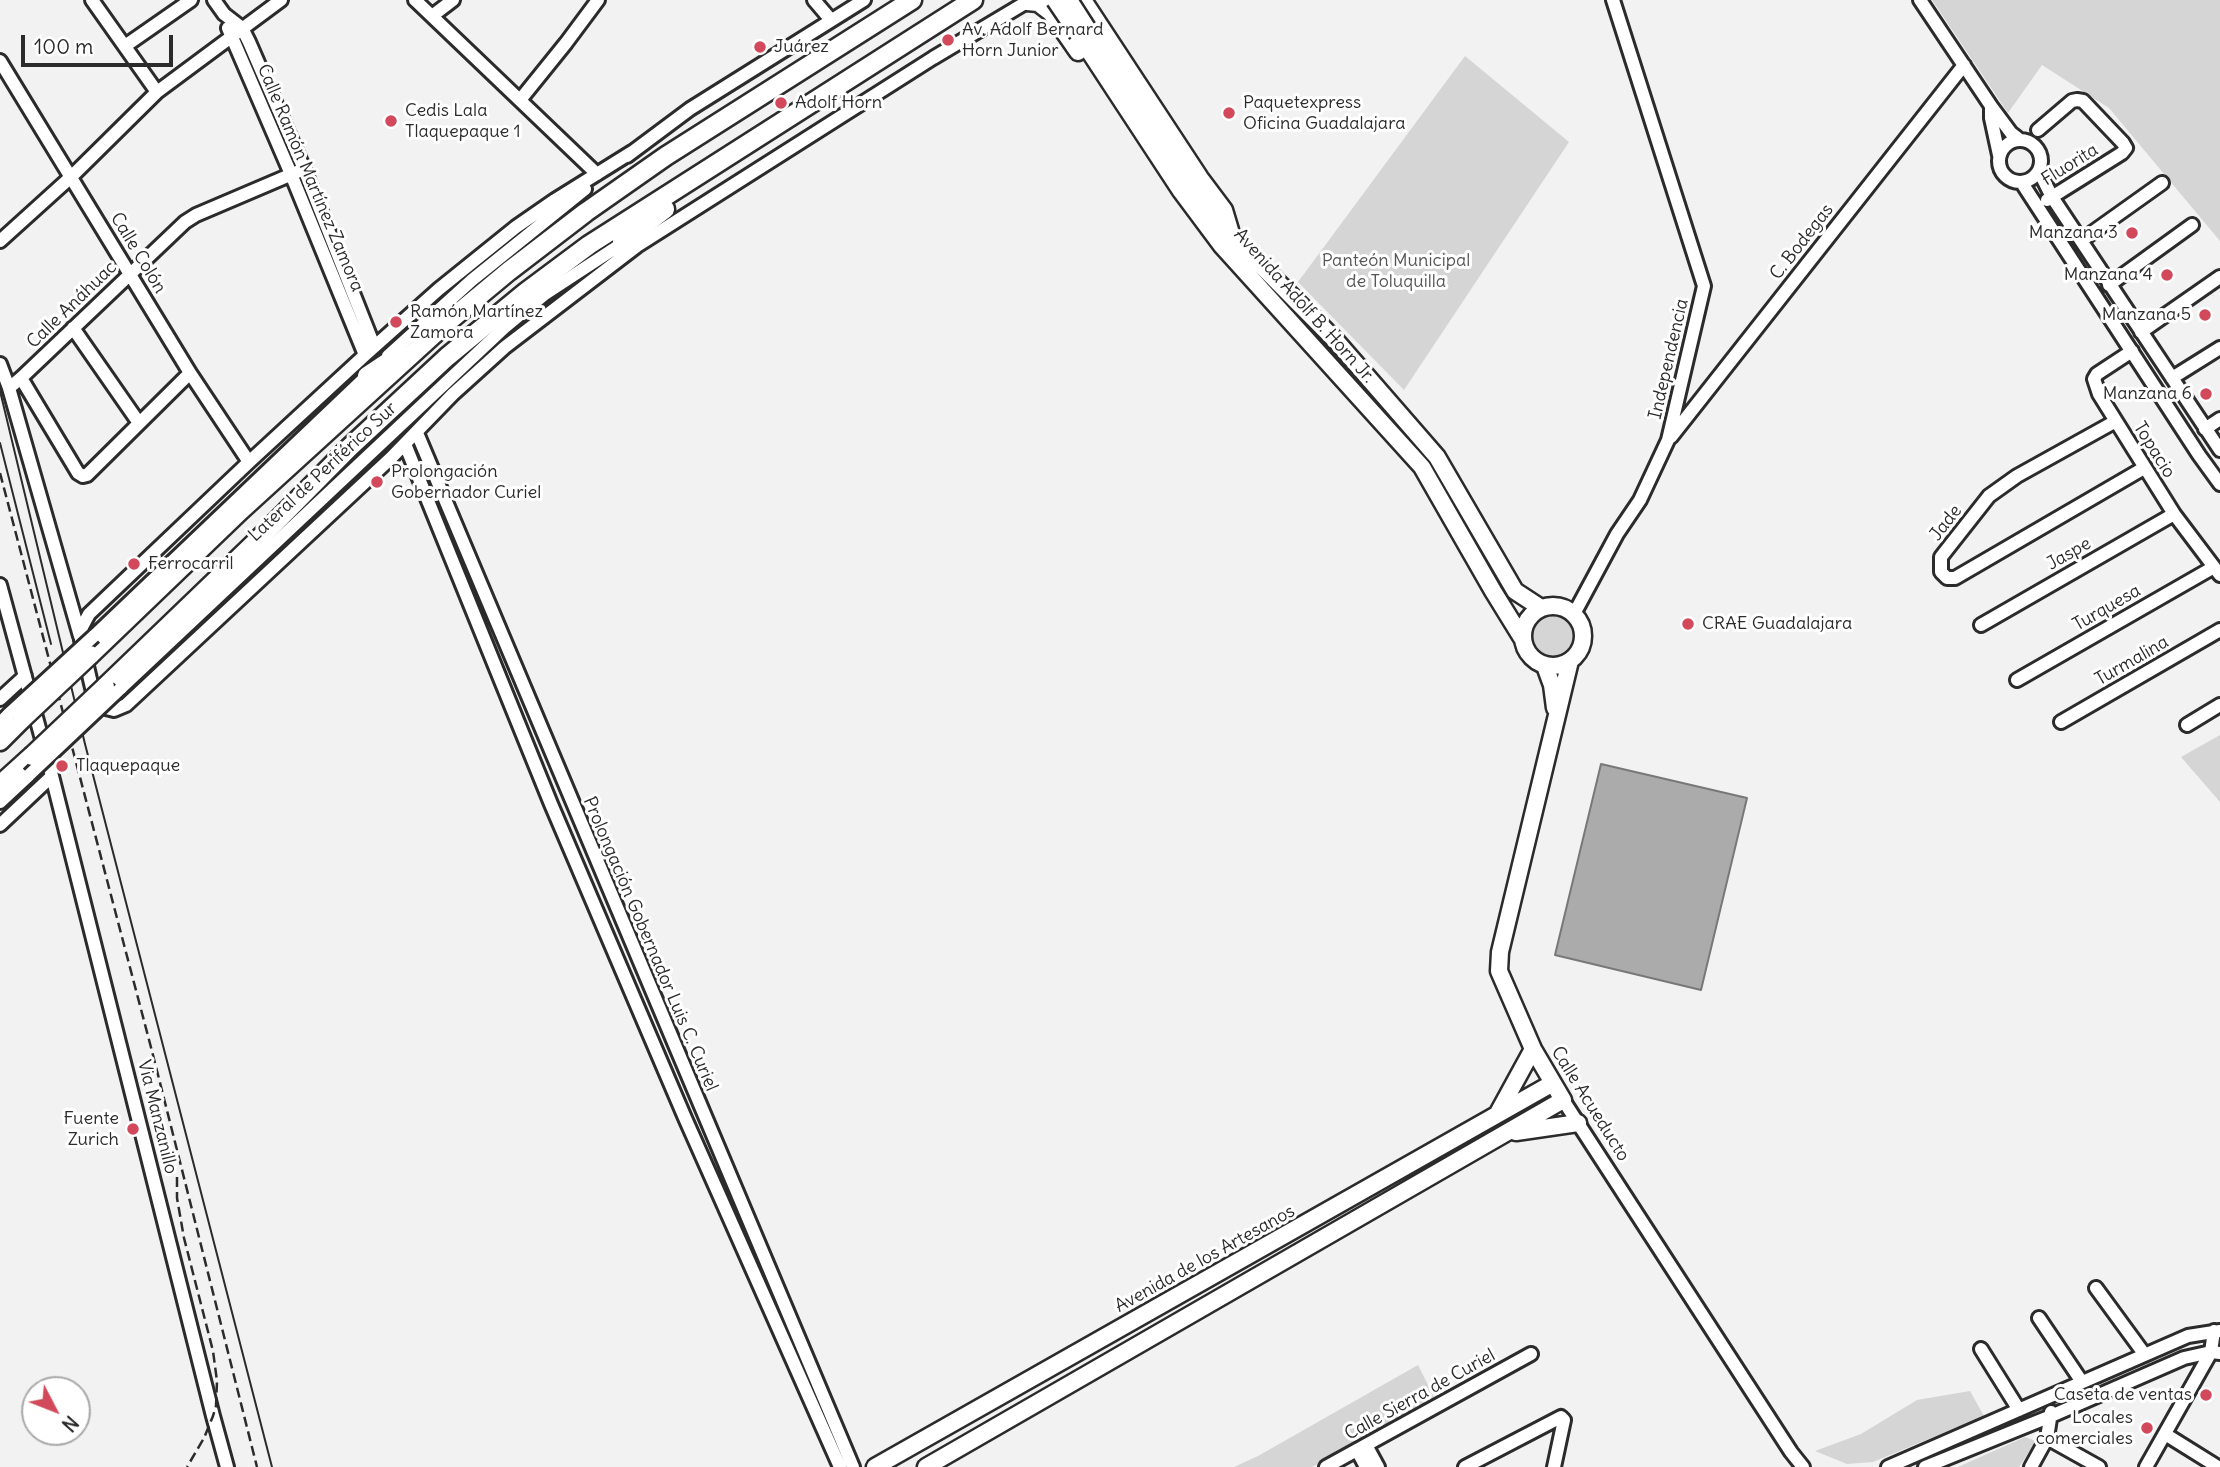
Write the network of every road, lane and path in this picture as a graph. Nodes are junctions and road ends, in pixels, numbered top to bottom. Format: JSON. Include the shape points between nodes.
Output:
{"nodes":[{"id":1,"x":92,"y":0,"type":"edge"},
{"id":2,"x":191,"y":0,"type":"edge"},
{"id":3,"x":214,"y":0,"type":"edge"},
{"id":4,"x":281,"y":0,"type":"edge"},
{"id":5,"x":415,"y":0,"type":"edge"},
{"id":6,"x":453,"y":0,"type":"edge"},
{"id":7,"x":598,"y":0,"type":"edge"},
{"id":8,"x":814,"y":0,"type":"edge"},
{"id":9,"x":864,"y":0,"type":"edge"},
{"id":10,"x":912,"y":0,"type":"edge"},
{"id":11,"x":973,"y":0,"type":"edge"},
{"id":12,"x":1055,"y":0,"type":"edge"},
{"id":13,"x":1613,"y":0,"type":"edge"},
{"id":14,"x":1920,"y":0,"type":"edge"},
{"id":15,"x":1029,"y":1,"type":"edge"},
{"id":16,"x":1078,"y":1,"type":"edge"},
{"id":17,"x":224,"y":14,"type":"junction"},
{"id":18,"x":432,"y":16,"type":"junction"},
{"id":19,"x":831,"y":20,"type":"junction"},
{"id":20,"x":1057,"y":20,"type":"junction"},
{"id":21,"x":242,"y":28,"type":"junction"},
{"id":22,"x":1083,"y":31,"type":"junction"},
{"id":23,"x":230,"y":36,"type":"junction"},
{"id":24,"x":125,"y":46,"type":"junction"},
{"id":25,"x":0,"y":61,"type":"edge"},
{"id":26,"x":1964,"y":65,"type":"junction"},
{"id":27,"x":157,"y":92,"type":"junction"},
{"id":28,"x":520,"y":100,"type":"junction"},
{"id":29,"x":276,"y":105,"type":"junction"},
{"id":30,"x":1991,"y":106,"type":"junction"},
{"id":31,"x":264,"y":111,"type":"junction"},
{"id":32,"x":2038,"y":130,"type":"dead end"},
{"id":33,"x":2020,"y":140,"type":"junction"},
{"id":34,"x":750,"y":142,"type":"junction"},
{"id":35,"x":632,"y":152,"type":"junction"},
{"id":36,"x":2000,"y":155,"type":"junction"},
{"id":37,"x":304,"y":169,"type":"junction"},
{"id":38,"x":2039,"y":171,"type":"junction"},
{"id":39,"x":291,"y":174,"type":"junction"},
{"id":40,"x":597,"y":174,"type":"junction"},
{"id":41,"x":72,"y":176,"type":"junction"},
{"id":42,"x":2022,"y":183,"type":"junction"},
{"id":43,"x":2162,"y":183,"type":"dead end"},
{"id":44,"x":2052,"y":197,"type":"junction"},
{"id":45,"x":2037,"y":207,"type":"junction"},
{"id":46,"x":695,"y":208,"type":"junction"},
{"id":47,"x":2193,"y":225,"type":"dead end"},
{"id":48,"x":2082,"y":240,"type":"junction"},
{"id":49,"x":0,"y":241,"type":"edge"},
{"id":50,"x":1227,"y":241,"type":"junction"},
{"id":51,"x":622,"y":242,"type":"junction"},
{"id":52,"x":130,"y":274,"type":"junction"},
{"id":53,"x":2220,"y":277,"type":"edge"},
{"id":54,"x":2109,"y":285,"type":"junction"},
{"id":55,"x":444,"y":325,"type":"junction"},
{"id":56,"x":73,"y":328,"type":"junction"},
{"id":57,"x":2141,"y":332,"type":"junction"},
{"id":58,"x":2220,"y":348,"type":"edge"},
{"id":59,"x":370,"y":350,"type":"junction"},
{"id":60,"x":2132,"y":351,"type":"junction"},
{"id":61,"x":0,"y":364,"type":"edge"},
{"id":62,"x":190,"y":373,"type":"junction"},
{"id":63,"x":367,"y":376,"type":"junction"},
{"id":64,"x":21,"y":379,"type":"junction"},
{"id":65,"x":2172,"y":379,"type":"junction"},
{"id":66,"x":9,"y":388,"type":"junction"},
{"id":67,"x":2220,"y":419,"type":"edge"},
{"id":68,"x":2116,"y":421,"type":"junction"},
{"id":69,"x":139,"y":423,"type":"junction"},
{"id":70,"x":2205,"y":429,"type":"junction"},
{"id":71,"x":417,"y":433,"type":"junction"},
{"id":72,"x":1668,"y":440,"type":"junction"},
{"id":73,"x":405,"y":444,"type":"junction"},
{"id":74,"x":2218,"y":447,"type":"edge"},
{"id":75,"x":2199,"y":455,"type":"junction"},
{"id":76,"x":249,"y":462,"type":"junction"},
{"id":77,"x":2144,"y":468,"type":"junction"},
{"id":78,"x":2220,"y":484,"type":"edge"},
{"id":79,"x":2174,"y":514,"type":"junction"},
{"id":80,"x":2217,"y":571,"type":"edge"},
{"id":81,"x":0,"y":585,"type":"edge"},
{"id":82,"x":1541,"y":608,"type":"junction"},
{"id":83,"x":1574,"y":614,"type":"junction"},
{"id":84,"x":1981,"y":625,"type":"dead end"},
{"id":85,"x":2220,"y":630,"type":"edge"},
{"id":86,"x":1522,"y":638,"type":"junction"},
{"id":87,"x":88,"y":643,"type":"junction"},
{"id":88,"x":1570,"y":661,"type":"junction"},
{"id":89,"x":1545,"y":666,"type":"junction"},
{"id":90,"x":25,"y":676,"type":"junction"},
{"id":91,"x":2017,"y":680,"type":"dead end"},
{"id":92,"x":113,"y":688,"type":"junction"},
{"id":93,"x":0,"y":699,"type":"edge"},
{"id":94,"x":2220,"y":705,"type":"edge"},
{"id":95,"x":1557,"y":718,"type":"junction"},
{"id":96,"x":10,"y":719,"type":"edge"},
{"id":97,"x":2061,"y":722,"type":"dead end"},
{"id":98,"x":2187,"y":725,"type":"dead end"},
{"id":99,"x":0,"y":741,"type":"edge"},
{"id":100,"x":52,"y":776,"type":"junction"},
{"id":101,"x":0,"y":785,"type":"edge"},
{"id":102,"x":0,"y":802,"type":"edge"},
{"id":103,"x":0,"y":825,"type":"edge"},
{"id":104,"x":1533,"y":1049,"type":"junction"},
{"id":105,"x":1553,"y":1083,"type":"junction"},
{"id":106,"x":1563,"y":1100,"type":"junction"},
{"id":107,"x":1498,"y":1113,"type":"junction"},
{"id":108,"x":1578,"y":1123,"type":"junction"},
{"id":109,"x":1507,"y":1133,"type":"junction"},
{"id":110,"x":1368,"y":1189,"type":"junction"},
{"id":111,"x":1376,"y":1208,"type":"junction"},
{"id":112,"x":1258,"y":1251,"type":"junction"},
{"id":113,"x":1270,"y":1270,"type":"junction"},
{"id":114,"x":2096,"y":1288,"type":"dead end"},
{"id":115,"x":2039,"y":1318,"type":"dead end"},
{"id":116,"x":2217,"y":1331,"type":"edge"},
{"id":117,"x":1981,"y":1349,"type":"dead end"},
{"id":118,"x":2216,"y":1353,"type":"edge"},
{"id":119,"x":1531,"y":1354,"type":"dead end"},
{"id":120,"x":2145,"y":1355,"type":"junction"},
{"id":121,"x":2082,"y":1382,"type":"junction"},
{"id":122,"x":2049,"y":1397,"type":"junction"},
{"id":123,"x":2019,"y":1410,"type":"junction"},
{"id":124,"x":2051,"y":1416,"type":"junction"},
{"id":125,"x":2165,"y":1434,"type":"junction"},
{"id":126,"x":2047,"y":1438,"type":"junction"},
{"id":127,"x":1362,"y":1447,"type":"junction"},
{"id":128,"x":227,"y":1467,"type":"edge"},
{"id":129,"x":840,"y":1467,"type":"edge"},
{"id":130,"x":853,"y":1467,"type":"edge"},
{"id":131,"x":875,"y":1467,"type":"edge"},
{"id":132,"x":926,"y":1467,"type":"edge"},
{"id":133,"x":1326,"y":1467,"type":"edge"},
{"id":134,"x":1366,"y":1467,"type":"edge"},
{"id":135,"x":1378,"y":1467,"type":"edge"},
{"id":136,"x":1465,"y":1467,"type":"edge"},
{"id":137,"x":1554,"y":1467,"type":"edge"},
{"id":138,"x":1803,"y":1467,"type":"edge"},
{"id":139,"x":1888,"y":1467,"type":"edge"},
{"id":140,"x":1925,"y":1467,"type":"edge"},
{"id":141,"x":2031,"y":1467,"type":"edge"},
{"id":142,"x":2099,"y":1467,"type":"edge"},
{"id":143,"x":2146,"y":1467,"type":"edge"},
{"id":144,"x":2218,"y":1467,"type":"edge"}],
"edges":[{"from":1,"to":24,"type":"street"},
{"from":2,"to":24,"type":"street"},
{"from":3,"to":17,"type":"street","name":"Calle Ramón Martínez Zamora"},
{"from":4,"to":21,"type":"street"},
{"from":5,"to":18,"type":"street"},
{"from":6,"to":18,"type":"street"},
{"from":7,"to":28,"type":"street"},
{"from":8,"to":19,"type":"street"},
{"from":9,"to":19,"type":"street"},
{"from":10,"to":55,"type":"highway","via":[[666,156],[586,212]]},
{"from":11,"to":34,"type":"highway"},
{"from":12,"to":22,"type":"main road","name":"Avenida Adolf B. Horn Jr.","bridge":true},
{"from":13,"to":72,"type":"street","name":"Independencia","via":[[1704,286]]},
{"from":14,"to":26,"type":"street"},
{"from":15,"to":20,"type":"main road"},
{"from":15,"to":46,"type":"street"},
{"from":16,"to":20,"type":"main road"},
{"from":16,"to":22,"type":"main road","name":"Avenida Adolf B. Horn Jr.","bridge":true},
{"from":16,"to":50,"type":"main road","via":[[1224,210]]},
{"from":17,"to":21,"type":"street","name":"Calle Ramón Martínez Zamora"},
{"from":17,"to":23,"type":"street","name":"Calle Ramón Martínez Zamora"},
{"from":18,"to":28,"type":"street"},
{"from":19,"to":35,"type":"street","via":[[690,109]]},
{"from":20,"to":50,"type":"main road","via":[[1199,230]]},
{"from":21,"to":23,"type":"street"},
{"from":21,"to":29,"type":"street","name":"Calle Ramón Martínez Zamora"},
{"from":22,"to":50,"type":"main road","name":"Avenida Adolf B. Horn Jr."},
{"from":23,"to":27,"type":"street"},
{"from":23,"to":31,"type":"street","name":"Calle Ramón Martínez Zamora"},
{"from":24,"to":27,"type":"street"},
{"from":25,"to":41,"type":"street","name":"Calle Colón"},
{"from":26,"to":30,"type":"street"},
{"from":26,"to":72,"type":"street","name":"C. Bodegas"},
{"from":27,"to":41,"type":"street"},
{"from":28,"to":40,"type":"street"},
{"from":29,"to":31,"type":"street"},
{"from":29,"to":37,"type":"street","name":"Calle Ramón Martínez Zamora"},
{"from":30,"to":33,"type":"street"},
{"from":30,"to":36,"type":"street"},
{"from":31,"to":39,"type":"street","name":"Calle Ramón Martínez Zamora"},
{"from":32,"to":44,"type":"street","name":"Fluorita","via":[[2077,100],[2126,148]]},
{"from":33,"to":36,"type":"street","via":[[2004,147]]},
{"from":33,"to":38,"type":"street","via":[[2039,152]]},
{"from":34,"to":51,"type":"highway"},
{"from":34,"to":92,"type":"highway","via":[[589,245],[461,345],[349,448]]},
{"from":35,"to":40,"type":"street"},
{"from":35,"to":63,"type":"street","via":[[472,280]]},
{"from":36,"to":42,"type":"street","via":[[2003,175]]},
{"from":37,"to":39,"type":"street","name":"Calle Anáhuac"},
{"from":37,"to":59,"type":"street","name":"Calle Ramón Martínez Zamora"},
{"from":38,"to":42,"type":"street"},
{"from":38,"to":44,"type":"street"},
{"from":39,"to":52,"type":"street","name":"Calle Anáhuac","via":[[196,215]]},
{"from":39,"to":59,"type":"street","name":"Calle Ramón Martínez Zamora"},
{"from":40,"to":59,"type":"street","via":[[516,227]]},
{"from":41,"to":49,"type":"street"},
{"from":41,"to":52,"type":"street","name":"Calle Colón"},
{"from":42,"to":45,"type":"street"},
{"from":43,"to":48,"type":"street"},
{"from":44,"to":45,"type":"street","name":"Fluorita"},
{"from":44,"to":48,"type":"street"},
{"from":45,"to":60,"type":"street"},
{"from":46,"to":51,"type":"street","name":"Lateral de Periférico Sur"},
{"from":46,"to":71,"type":"street","via":[[637,246],[505,347]]},
{"from":47,"to":54,"type":"street"},
{"from":48,"to":54,"type":"street"},
{"from":50,"to":82,"type":"main road","name":"Avenida Adolf B. Horn Jr.","via":[[1336,342],[1437,457],[1516,590]]},
{"from":50,"to":86,"type":"main road","name":"Avenida Adolf B. Horn Jr.","via":[[1422,467]]},
{"from":51,"to":92,"type":"street","name":"Lateral de Periférico Sur","via":[[504,328]]},
{"from":52,"to":56,"type":"street","name":"Calle Anáhuac"},
{"from":52,"to":62,"type":"street","name":"Calle Colón"},
{"from":53,"to":57,"type":"street"},
{"from":54,"to":57,"type":"street"},
{"from":55,"to":63,"type":"highway"},
{"from":55,"to":87,"type":"highway"},
{"from":56,"to":64,"type":"street","name":"Calle Anáhuac"},
{"from":56,"to":69,"type":"street"},
{"from":57,"to":65,"type":"street"},
{"from":58,"to":65,"type":"street"},
{"from":59,"to":76,"type":"street"},
{"from":60,"to":68,"type":"street","name":"Topacio","via":[[2094,379]]},
{"from":60,"to":75,"type":"street"},
{"from":61,"to":66,"type":"street"},
{"from":62,"to":69,"type":"street"},
{"from":62,"to":76,"type":"street","name":"Calle Colón"},
{"from":63,"to":87,"type":"street"},
{"from":64,"to":66,"type":"street","name":"Calle Anáhuac"},
{"from":64,"to":69,"type":"street","via":[[83,476]]},
{"from":65,"to":70,"type":"street"},
{"from":66,"to":87,"type":"street"},
{"from":67,"to":70,"type":"street"},
{"from":68,"to":77,"type":"street","name":"Topacio"},
{"from":68,"to":77,"type":"street","name":"Jade","via":[[1989,496],[1941,557],[1941,572],[1955,578]]},
{"from":70,"to":74,"type":"street"},
{"from":71,"to":73,"type":"street"},
{"from":71,"to":130,"type":"street","name":"Prolongación Gobernador Luis C. Curiel"},
{"from":72,"to":83,"type":"street","name":"Independencia","via":[[1640,500]]},
{"from":73,"to":87,"type":"street","via":[[126,705],[114,710],[98,706]]},
{"from":73,"to":129,"type":"street","name":"Prolongación Gobernador Luis C. Curiel","via":[[562,829]]},
{"from":74,"to":75,"type":"street"},
{"from":75,"to":78,"type":"street"},
{"from":76,"to":87,"type":"street","via":[[89,614],[82,627]]},
{"from":77,"to":79,"type":"street","name":"Topacio"},
{"from":79,"to":80,"type":"street","name":"Topacio"},
{"from":79,"to":84,"type":"street","name":"Jaspe"},
{"from":80,"to":91,"type":"street","name":"Turquesa"},
{"from":81,"to":90,"type":"street","name":"Via Manzanillo"},
{"from":82,"to":83,"type":"main road","via":[[1558,606]]},
{"from":82,"to":86,"type":"main road","via":[[1527,620]]},
{"from":83,"to":88,"type":"main road","via":[[1584,638]]},
{"from":85,"to":97,"type":"street","name":"Turmalina"},
{"from":86,"to":89,"type":"main road","via":[[1529,656]]},
{"from":87,"to":96,"type":"highway","bridge":true},
{"from":88,"to":89,"type":"main road"},
{"from":88,"to":95,"type":"main road","name":"Calle Acueducto"},
{"from":89,"to":95,"type":"main road","name":"Calle Acueducto"},
{"from":90,"to":93,"type":"street"},
{"from":90,"to":100,"type":"street","name":"Via Manzanillo"},
{"from":92,"to":101,"type":"highway","bridge":true},
{"from":92,"to":102,"type":"street","name":"Lateral de Periférico Sur","bridge":true},
{"from":94,"to":98,"type":"street"},
{"from":95,"to":104,"type":"main road","name":"Calle Acueducto","via":[[1500,951],[1499,971]]},
{"from":96,"to":99,"type":"highway"},
{"from":100,"to":103,"type":"street"},
{"from":100,"to":128,"type":"street","name":"Via Manzanillo"},
{"from":104,"to":105,"type":"main road","name":"Calle Acueducto"},
{"from":104,"to":107,"type":"main road"},
{"from":105,"to":106,"type":"main road","name":"Calle Acueducto"},
{"from":105,"to":107,"type":"main road","name":"Avenida de los Artesanos"},
{"from":106,"to":108,"type":"street","name":"Calle Acueducto"},
{"from":106,"to":109,"type":"main road"},
{"from":107,"to":110,"type":"main road","name":"Avenida de los Artesanos"},
{"from":108,"to":109,"type":"main road"},
{"from":108,"to":138,"type":"street","name":"Calle Acueducto"},
{"from":109,"to":111,"type":"main road"},
{"from":110,"to":111,"type":"main road"},
{"from":110,"to":112,"type":"main road","name":"Avenida de los Artesanos"},
{"from":111,"to":113,"type":"main road"},
{"from":112,"to":113,"type":"main road"},
{"from":112,"to":131,"type":"main road","name":"Avenida de los Artesanos"},
{"from":113,"to":132,"type":"main road"},
{"from":114,"to":120,"type":"street"},
{"from":115,"to":121,"type":"street"},
{"from":116,"to":118,"type":"street"},
{"from":116,"to":120,"type":"street","via":[[2188,1336]]},
{"from":117,"to":123,"type":"street"},
{"from":118,"to":124,"type":"street","via":[[2184,1357]]},
{"from":118,"to":125,"type":"street"},
{"from":119,"to":127,"type":"street","name":"Calle Sierra de Curiel"},
{"from":120,"to":121,"type":"street"},
{"from":121,"to":122,"type":"street"},
{"from":122,"to":123,"type":"street"},
{"from":122,"to":124,"type":"street"},
{"from":123,"to":139,"type":"street"},
{"from":124,"to":126,"type":"street"},
{"from":124,"to":140,"type":"street"},
{"from":125,"to":143,"type":"street"},
{"from":125,"to":144,"type":"street"},
{"from":126,"to":141,"type":"street"},
{"from":126,"to":142,"type":"street"},
{"from":127,"to":133,"type":"street","name":"Calle Sierra de Curiel"},
{"from":127,"to":134,"type":"street"},
{"from":127,"to":135,"type":"street"},
{"from":136,"to":137,"type":"street","via":[[1561,1417]]}]}
